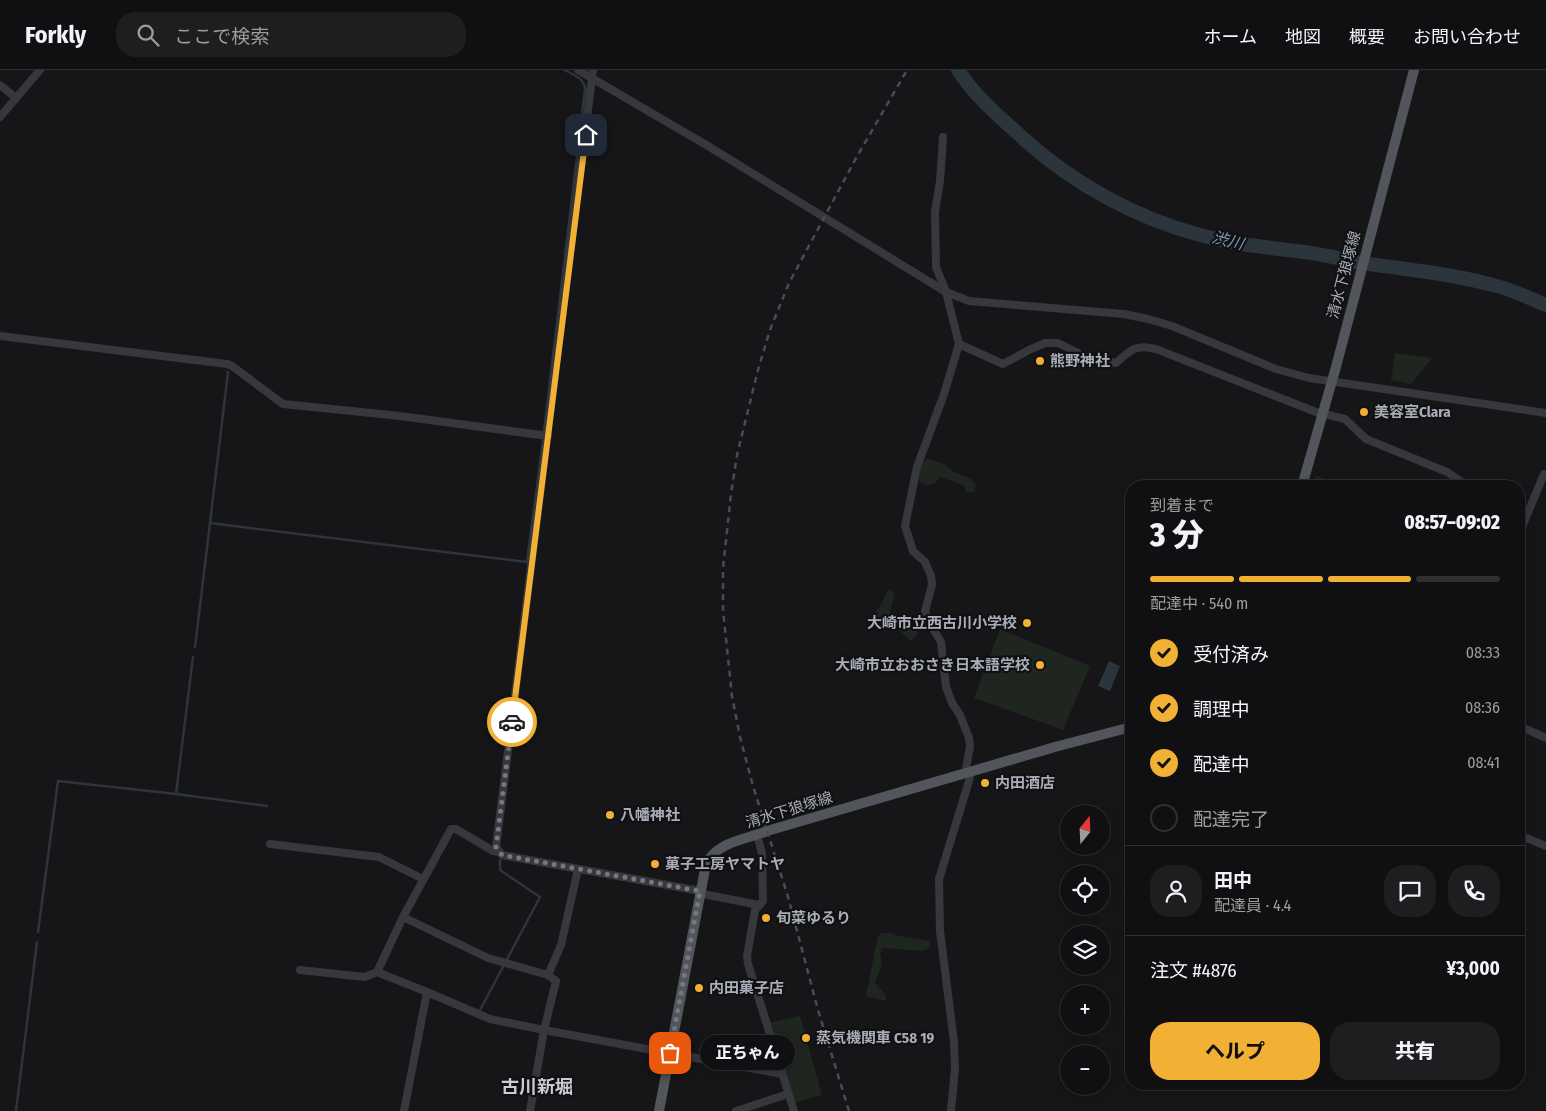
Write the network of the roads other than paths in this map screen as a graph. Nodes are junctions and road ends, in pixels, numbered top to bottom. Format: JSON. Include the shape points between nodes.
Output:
{"nodes":[{"id":1,"x":40,"y":70,"type":"edge"},
{"id":2,"x":578,"y":70,"type":"edge"},
{"id":3,"x":1414,"y":70,"type":"edge"},
{"id":4,"x":593,"y":74,"type":"edge"},
{"id":5,"x":0,"y":85,"type":"edge"},
{"id":6,"x":16,"y":98,"type":"junction"},
{"id":7,"x":0,"y":117,"type":"edge"},
{"id":8,"x":943,"y":137,"type":"dead end"},
{"id":9,"x":946,"y":292,"type":"junction"},
{"id":10,"x":0,"y":336,"type":"edge"},
{"id":11,"x":959,"y":344,"type":"junction"},
{"id":12,"x":1332,"y":382,"type":"junction"},
{"id":13,"x":1322,"y":412,"type":"junction"},
{"id":14,"x":1546,"y":413,"type":"edge"},
{"id":15,"x":548,"y":436,"type":"junction"},
{"id":16,"x":1546,"y":476,"type":"edge"},
{"id":17,"x":1304,"y":480,"type":"edge"},
{"id":18,"x":1459,"y":480,"type":"edge"},
{"id":19,"x":1525,"y":513,"type":"edge"},
{"id":20,"x":1125,"y":729,"type":"edge"},
{"id":21,"x":1525,"y":729,"type":"edge"},
{"id":22,"x":1546,"y":738,"type":"edge"},
{"id":23,"x":971,"y":772,"type":"junction"},
{"id":24,"x":757,"y":835,"type":"junction"},
{"id":25,"x":1525,"y":837,"type":"edge"},
{"id":26,"x":270,"y":844,"type":"dead end"},
{"id":27,"x":1546,"y":846,"type":"edge"},
{"id":28,"x":499,"y":852,"type":"junction"},
{"id":29,"x":578,"y":869,"type":"junction"},
{"id":30,"x":423,"y":879,"type":"junction"},
{"id":31,"x":700,"y":891,"type":"junction"},
{"id":32,"x":759,"y":905,"type":"junction"},
{"id":33,"x":403,"y":917,"type":"junction"},
{"id":34,"x":300,"y":970,"type":"dead end"},
{"id":35,"x":377,"y":972,"type":"junction"},
{"id":36,"x":548,"y":975,"type":"junction"},
{"id":37,"x":427,"y":992,"type":"junction"},
{"id":38,"x":544,"y":1030,"type":"junction"},
{"id":39,"x":670,"y":1053,"type":"junction"},
{"id":40,"x":782,"y":1074,"type":"junction"},
{"id":41,"x":788,"y":1094,"type":"junction"},
{"id":42,"x":404,"y":1111,"type":"edge"},
{"id":43,"x":530,"y":1111,"type":"edge"},
{"id":44,"x":659,"y":1111,"type":"edge"},
{"id":45,"x":736,"y":1111,"type":"edge"},
{"id":46,"x":794,"y":1111,"type":"edge"},
{"id":47,"x":951,"y":1111,"type":"edge"}],
"edges":[{"from":1,"to":6,"type":"street"},
{"from":2,"to":4,"type":"street"},
{"from":3,"to":12,"type":"main road","name":"清水下狼塚線"},
{"from":4,"to":9,"type":"street"},
{"from":4,"to":15,"type":"street"},
{"from":5,"to":6,"type":"street"},
{"from":6,"to":7,"type":"street"},
{"from":8,"to":9,"type":"street","via":[[935,212],[936,267]]},
{"from":9,"to":11,"type":"street"},
{"from":9,"to":12,"type":"street","via":[[969,301],[1124,314],[1148,319],[1276,369]]},
{"from":10,"to":15,"type":"street","via":[[227,364],[283,404]]},
{"from":11,"to":13,"type":"street","via":[[1003,364],[1045,343],[1058,343],[1090,359],[1116,363],[1130,351],[1143,346]]},
{"from":11,"to":23,"type":"street","via":[[917,467],[905,526],[913,551],[925,562],[931,576],[932,585],[925,611],[941,642],[946,687],[969,738],[966,768]]},
{"from":12,"to":13,"type":"main road","name":"清水下狼塚線"},
{"from":12,"to":14,"type":"street"},
{"from":13,"to":17,"type":"main road","name":"清水下狼塚線"},
{"from":13,"to":18,"type":"street","via":[[1345,419],[1366,439]]},
{"from":15,"to":28,"type":"street","via":[[496,847]]},
{"from":16,"to":19,"type":"street","via":[[1544,474]]},
{"from":20,"to":23,"type":"main road","name":"清水下狼塚線"},
{"from":21,"to":22,"type":"street"},
{"from":23,"to":24,"type":"main road","name":"清水下狼塚線"},
{"from":23,"to":47,"type":"street","via":[[938,888],[954,1042]]},
{"from":24,"to":31,"type":"main road","name":"清水下狼塚線","via":[[725,845],[712,853]]},
{"from":24,"to":32,"type":"street","via":[[762,853],[763,901]]},
{"from":25,"to":27,"type":"street"},
{"from":26,"to":30,"type":"street","via":[[379,857]]},
{"from":28,"to":29,"type":"street"},
{"from":28,"to":30,"type":"street","via":[[493,852],[452,829]]},
{"from":29,"to":31,"type":"street"},
{"from":29,"to":36,"type":"street","via":[[561,945]]},
{"from":30,"to":33,"type":"street"},
{"from":31,"to":32,"type":"street"},
{"from":31,"to":39,"type":"main road","name":"清水下狼塚線"},
{"from":32,"to":40,"type":"street","via":[[755,910],[748,964]]},
{"from":33,"to":35,"type":"street"},
{"from":33,"to":36,"type":"street","via":[[488,958]]},
{"from":34,"to":35,"type":"street","via":[[366,977]]},
{"from":35,"to":37,"type":"street"},
{"from":36,"to":38,"type":"street","via":[[556,981]]},
{"from":37,"to":38,"type":"street","via":[[490,1019]]},
{"from":37,"to":42,"type":"street"},
{"from":38,"to":39,"type":"street"},
{"from":38,"to":43,"type":"street"},
{"from":39,"to":40,"type":"street"},
{"from":39,"to":44,"type":"main road","name":"清水下狼塚線"},
{"from":40,"to":41,"type":"street"},
{"from":41,"to":45,"type":"street"},
{"from":41,"to":46,"type":"street"}]}
